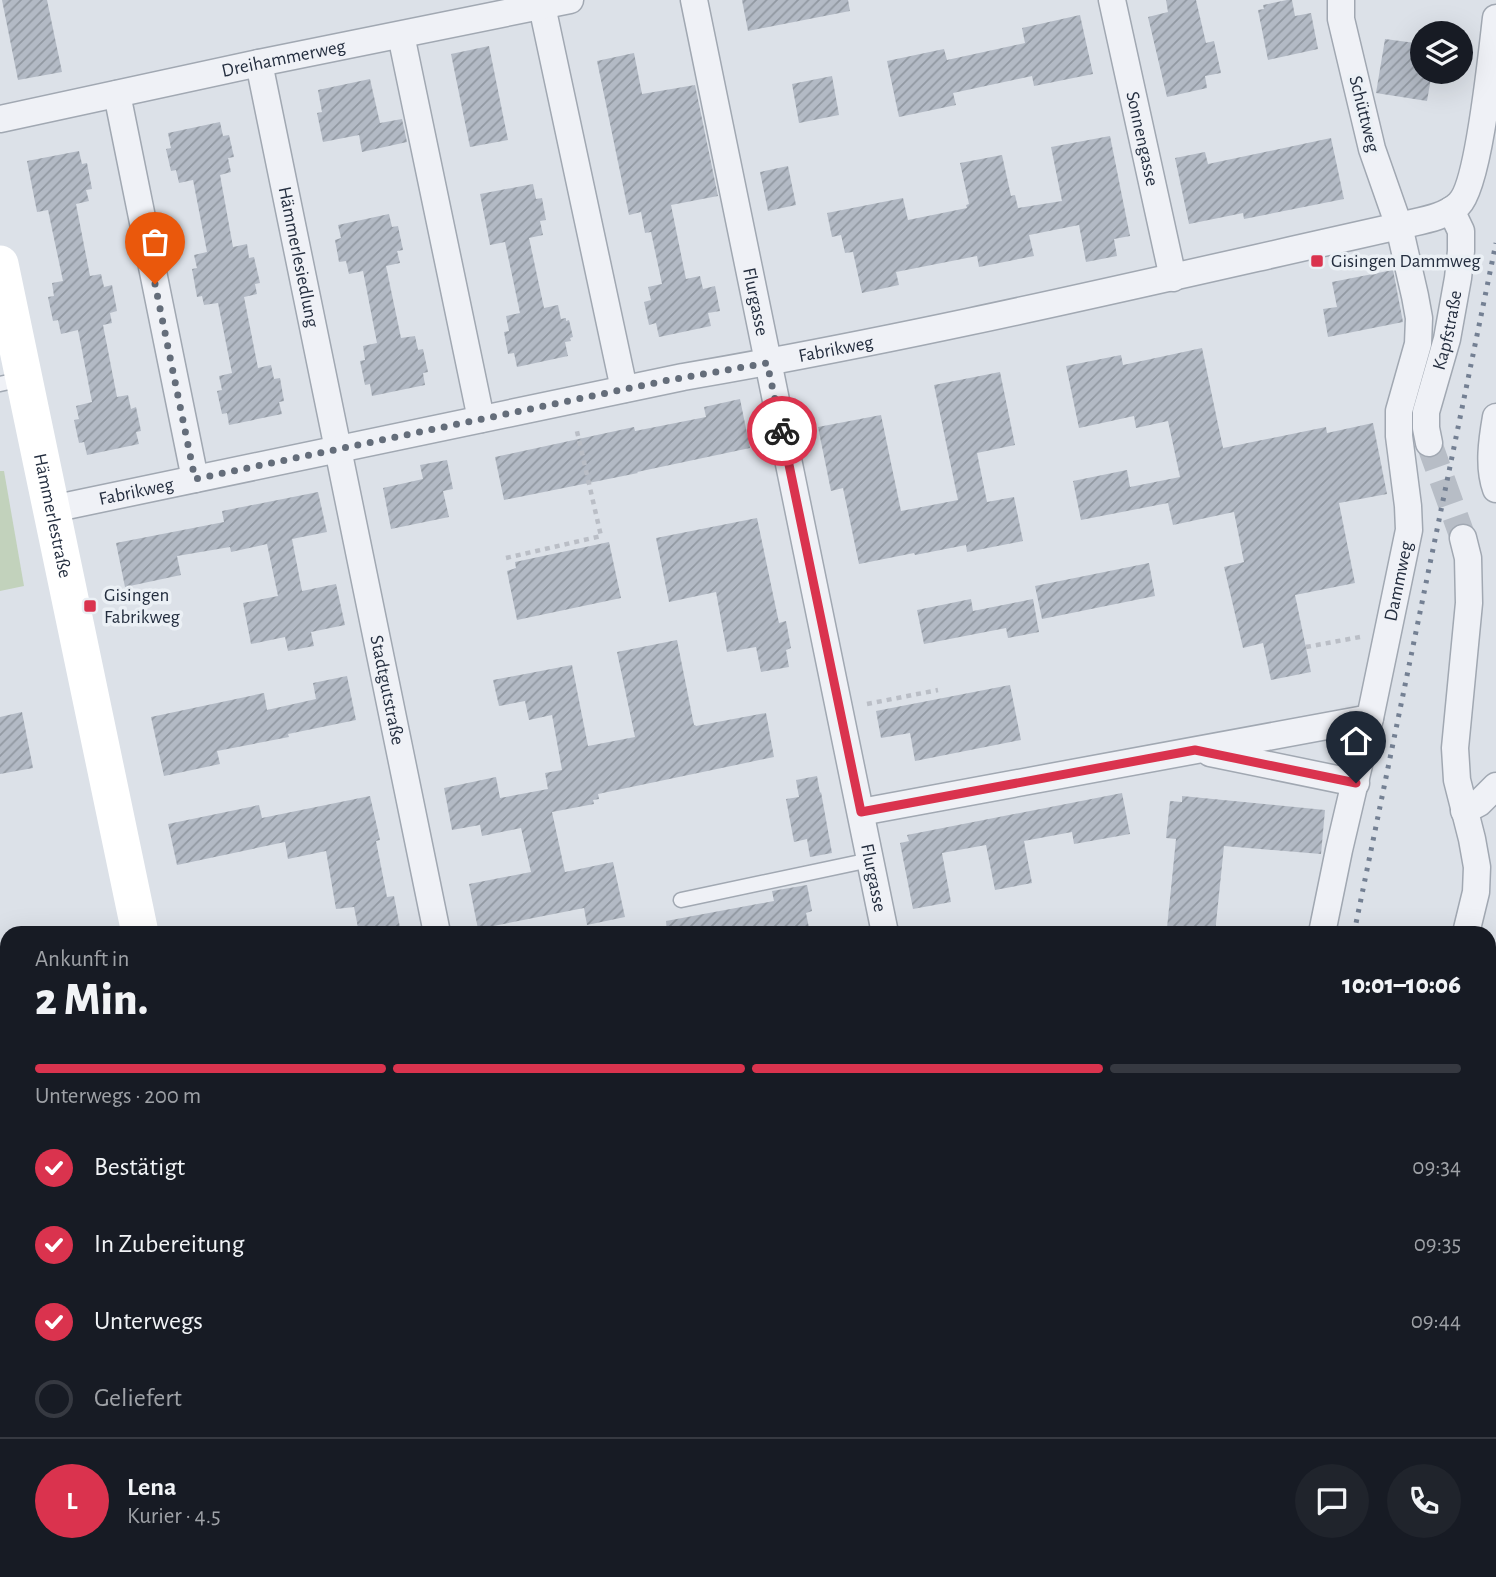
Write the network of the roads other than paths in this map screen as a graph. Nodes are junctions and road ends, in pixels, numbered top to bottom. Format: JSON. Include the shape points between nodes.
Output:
{"nodes":[{"id":1,"x":570,"y":0,"type":"edge"},
{"id":2,"x":694,"y":0,"type":"edge"},
{"id":3,"x":1112,"y":0,"type":"edge"},
{"id":4,"x":1341,"y":0,"type":"edge"},
{"id":5,"x":542,"y":6,"type":"junction"},
{"id":6,"x":1496,"y":18,"type":"edge"},
{"id":7,"x":401,"y":35,"type":"junction"},
{"id":8,"x":260,"y":63,"type":"junction"},
{"id":9,"x":117,"y":94,"type":"junction"},
{"id":10,"x":0,"y":119,"type":"edge"},
{"id":11,"x":1451,"y":210,"type":"junction"},
{"id":12,"x":1399,"y":226,"type":"junction"},
{"id":13,"x":0,"y":264,"type":"edge"},
{"id":14,"x":1173,"y":278,"type":"junction"},
{"id":15,"x":767,"y":363,"type":"junction"},
{"id":16,"x":12,"y":381,"type":"edge"},
{"id":17,"x":624,"y":389,"type":"junction"},
{"id":18,"x":1496,"y":417,"type":"edge"},
{"id":19,"x":481,"y":419,"type":"junction"},
{"id":20,"x":1429,"y":443,"type":"tunnel mouth"},
{"id":21,"x":338,"y":449,"type":"junction"},
{"id":22,"x":195,"y":479,"type":"junction"},
{"id":23,"x":1496,"y":489,"type":"edge"},
{"id":24,"x":52,"y":509,"type":"junction"},
{"id":25,"x":1463,"y":538,"type":"tunnel mouth"},
{"id":26,"x":1370,"y":718,"type":"junction"},
{"id":27,"x":1195,"y":750,"type":"junction"},
{"id":28,"x":1356,"y":783,"type":"junction"},
{"id":29,"x":1496,"y":786,"type":"edge"},
{"id":30,"x":1464,"y":811,"type":"junction"},
{"id":31,"x":861,"y":812,"type":"junction"},
{"id":32,"x":870,"y":860,"type":"junction"},
{"id":33,"x":681,"y":900,"type":"dead end"},
{"id":34,"x":139,"y":926,"type":"edge"},
{"id":35,"x":436,"y":926,"type":"edge"},
{"id":36,"x":884,"y":926,"type":"edge"},
{"id":37,"x":1323,"y":926,"type":"edge"},
{"id":38,"x":1468,"y":926,"type":"edge"}],
"edges":[{"from":1,"to":5,"type":"street","name":"Dreihammerweg"},
{"from":2,"to":15,"type":"street","name":"Flurgasse"},
{"from":3,"to":14,"type":"street","name":"Sonnengasse"},
{"from":4,"to":12,"type":"street","name":"Schüttweg","via":[[1341,19],[1372,149]]},
{"from":5,"to":7,"type":"street","name":"Dreihammerweg"},
{"from":5,"to":17,"type":"street"},
{"from":6,"to":11,"type":"street","via":[[1475,162],[1468,189]]},
{"from":7,"to":8,"type":"street","name":"Dreihammerweg"},
{"from":7,"to":19,"type":"street"},
{"from":8,"to":9,"type":"street","name":"Dreihammerweg"},
{"from":8,"to":21,"type":"street","name":"Hämmerlesiedlung"},
{"from":9,"to":10,"type":"street","name":"Dreihammerweg"},
{"from":9,"to":22,"type":"street"},
{"from":11,"to":12,"type":"street","name":"Fabrikweg"},
{"from":11,"to":20,"type":"street","name":"Kapfstraße","via":[[1461,231],[1461,251],[1447,340],[1426,412]]},
{"from":12,"to":14,"type":"street","name":"Fabrikweg"},
{"from":12,"to":26,"type":"street","name":"Dammweg","via":[[1419,318],[1418,344],[1399,411],[1409,530]]},
{"from":13,"to":16,"type":"street","name":"Hämmerlestraße"},
{"from":14,"to":15,"type":"street","name":"Fabrikweg"},
{"from":15,"to":17,"type":"street","name":"Fabrikweg"},
{"from":15,"to":31,"type":"street","name":"Flurgasse"},
{"from":16,"to":24,"type":"street","name":"Hämmerlestraße"},
{"from":17,"to":19,"type":"street","name":"Fabrikweg"},
{"from":18,"to":23,"type":"street","via":[[1492,439]]},
{"from":19,"to":21,"type":"street","name":"Fabrikweg"},
{"from":21,"to":22,"type":"street","name":"Fabrikweg"},
{"from":21,"to":35,"type":"street","name":"Stadtgutstraße"},
{"from":22,"to":24,"type":"street","name":"Fabrikweg"},
{"from":24,"to":34,"type":"street","name":"Hämmerlestraße"},
{"from":25,"to":30,"type":"street","via":[[1469,603],[1455,748]]},
{"from":26,"to":27,"type":"street"},
{"from":26,"to":28,"type":"street","name":"Dammweg"},
{"from":27,"to":28,"type":"street"},
{"from":27,"to":31,"type":"street"},
{"from":28,"to":37,"type":"street","name":"Dammweg"},
{"from":29,"to":30,"type":"street"},
{"from":30,"to":38,"type":"street","via":[[1477,867]]},
{"from":31,"to":32,"type":"street","name":"Flurgasse"},
{"from":32,"to":33,"type":"lane"},
{"from":32,"to":36,"type":"street","name":"Flurgasse"}]}
